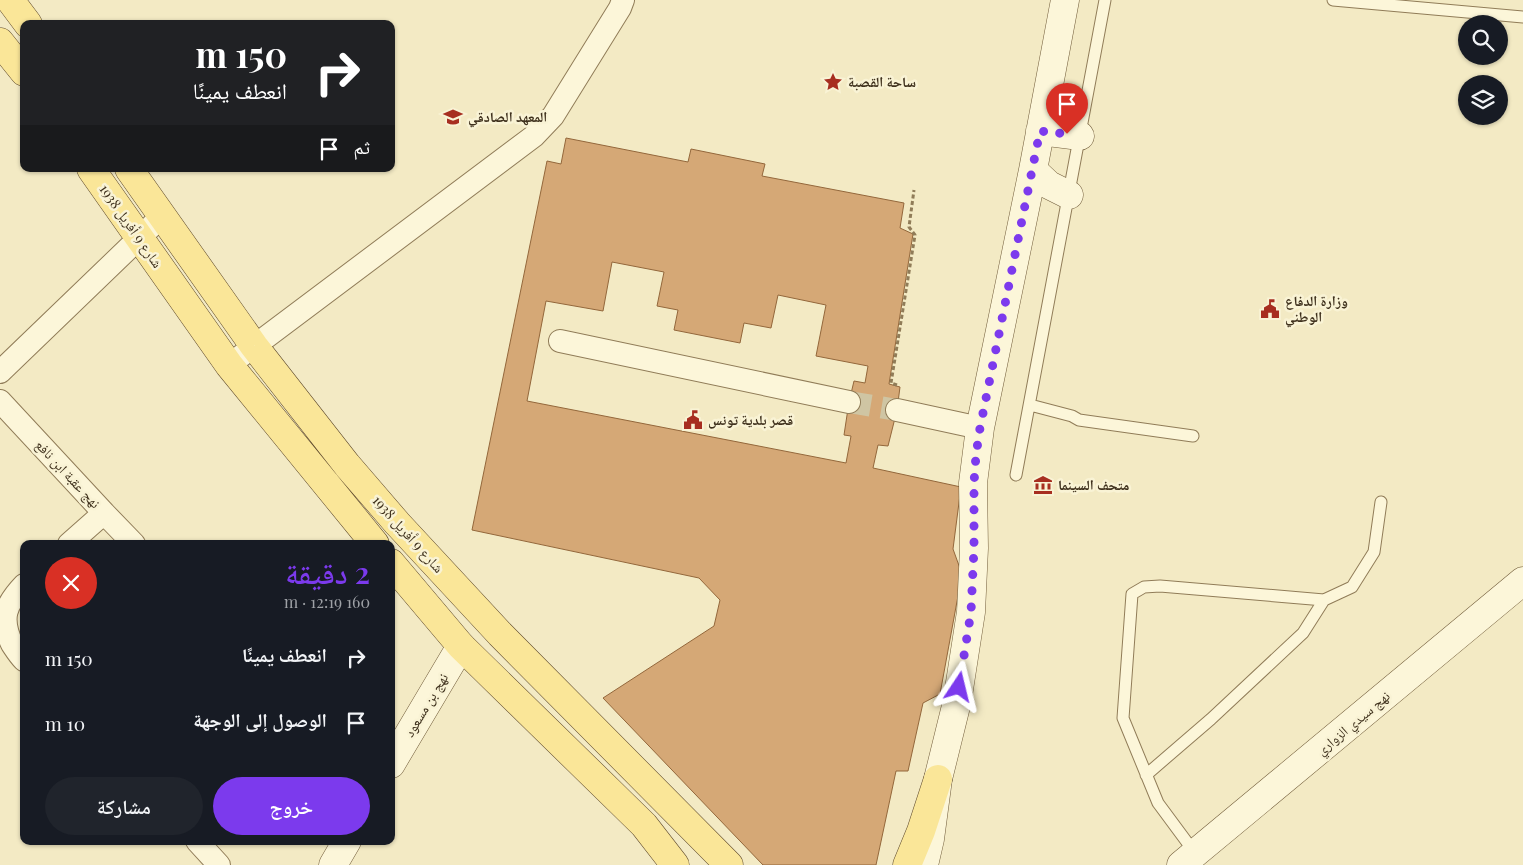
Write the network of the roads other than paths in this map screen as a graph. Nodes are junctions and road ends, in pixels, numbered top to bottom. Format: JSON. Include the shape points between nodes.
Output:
{"nodes":[{"id":1,"x":10,"y":0,"type":"edge"},
{"id":2,"x":623,"y":0,"type":"edge"},
{"id":3,"x":1065,"y":0,"type":"edge"},
{"id":4,"x":1105,"y":0,"type":"edge"},
{"id":5,"x":1333,"y":0,"type":"edge"},
{"id":6,"x":1523,"y":17,"type":"edge"},
{"id":7,"x":25,"y":20,"type":"edge"},
{"id":8,"x":0,"y":42,"type":"edge"},
{"id":9,"x":20,"y":67,"type":"edge"},
{"id":10,"x":1040,"y":131,"type":"junction"},
{"id":11,"x":1080,"y":136,"type":"junction"},
{"id":12,"x":1033,"y":170,"type":"junction"},
{"id":13,"x":93,"y":172,"type":"edge"},
{"id":14,"x":131,"y":172,"type":"edge"},
{"id":15,"x":1069,"y":195,"type":"junction"},
{"id":16,"x":162,"y":216,"type":"junction"},
{"id":17,"x":139,"y":238,"type":"junction"},
{"id":18,"x":560,"y":341,"type":"dead end"},
{"id":19,"x":254,"y":346,"type":"junction"},
{"id":20,"x":229,"y":365,"type":"junction"},
{"id":21,"x":0,"y":372,"type":"edge"},
{"id":22,"x":0,"y":402,"type":"edge"},
{"id":23,"x":849,"y":402,"type":"tunnel mouth"},
{"id":24,"x":1030,"y":405,"type":"junction"},
{"id":25,"x":898,"y":410,"type":"tunnel mouth"},
{"id":26,"x":980,"y":428,"type":"junction"},
{"id":27,"x":1193,"y":436,"type":"dead end"},
{"id":28,"x":1016,"y":475,"type":"dead end"},
{"id":29,"x":1381,"y":502,"type":"dead end"},
{"id":30,"x":104,"y":513,"type":"junction"},
{"id":31,"x":74,"y":540,"type":"edge"},
{"id":32,"x":130,"y":540,"type":"edge"},
{"id":33,"x":372,"y":540,"type":"edge"},
{"id":34,"x":395,"y":568,"type":"edge"},
{"id":35,"x":1523,"y":581,"type":"edge"},
{"id":36,"x":20,"y":589,"type":"edge"},
{"id":37,"x":1324,"y":600,"type":"junction"},
{"id":38,"x":461,"y":646,"type":"junction"},
{"id":39,"x":20,"y":654,"type":"edge"},
{"id":40,"x":530,"y":664,"type":"junction"},
{"id":41,"x":506,"y":690,"type":"junction"},
{"id":42,"x":395,"y":757,"type":"edge"},
{"id":43,"x":1146,"y":775,"type":"junction"},
{"id":44,"x":938,"y":779,"type":"junction"},
{"id":45,"x":644,"y":824,"type":"junction"},
{"id":46,"x":201,"y":845,"type":"edge"},
{"id":47,"x":345,"y":845,"type":"edge"},
{"id":48,"x":1188,"y":859,"type":"edge"},
{"id":49,"x":219,"y":865,"type":"edge"},
{"id":50,"x":334,"y":865,"type":"edge"},
{"id":51,"x":675,"y":865,"type":"edge"},
{"id":52,"x":688,"y":865,"type":"edge"},
{"id":53,"x":729,"y":865,"type":"edge"},
{"id":54,"x":907,"y":865,"type":"edge"},
{"id":55,"x":924,"y":865,"type":"edge"},
{"id":56,"x":938,"y":865,"type":"edge"}],
"edges":[{"from":1,"to":7,"type":"main road"},
{"from":2,"to":19,"type":"street","via":[[553,116],[534,136]]},
{"from":3,"to":10,"type":"main road"},
{"from":4,"to":11,"type":"lane"},
{"from":5,"to":6,"type":"lane"},
{"from":8,"to":9,"type":"main road"},
{"from":10,"to":11,"type":"main road"},
{"from":10,"to":12,"type":"main road"},
{"from":11,"to":15,"type":"lane"},
{"from":12,"to":15,"type":"main road","via":[[1049,186]]},
{"from":12,"to":26,"type":"main road"},
{"from":13,"to":17,"type":"main road","name":"شارع 9 أفريل 1938"},
{"from":14,"to":16,"type":"main road","name":"شارع 9 أفريل 1938"},
{"from":15,"to":24,"type":"lane"},
{"from":16,"to":17,"type":"street"},
{"from":16,"to":19,"type":"main road","name":"شارع 9 أفريل 1938"},
{"from":17,"to":20,"type":"main road","name":"شارع 9 أفريل 1938"},
{"from":17,"to":21,"type":"street"},
{"from":18,"to":23,"type":"street"},
{"from":19,"to":20,"type":"street"},
{"from":19,"to":40,"type":"main road","name":"شارع 9 أفريل 1938","via":[[397,523]]},
{"from":20,"to":33,"type":"main road","name":"شارع 9 أفريل 1938"},
{"from":22,"to":30,"type":"street","name":"نهج عقبة ابن نافع"},
{"from":24,"to":27,"type":"lane","via":[[1079,420]]},
{"from":24,"to":28,"type":"lane"},
{"from":25,"to":26,"type":"street"},
{"from":26,"to":44,"type":"main road","via":[[974,483],[971,612],[957,702]]},
{"from":29,"to":37,"type":"lane","via":[[1374,552],[1352,588]]},
{"from":30,"to":31,"type":"street","name":"نهج عقبة ابن نافع"},
{"from":30,"to":32,"type":"street"},
{"from":34,"to":38,"type":"main road"},
{"from":35,"to":48,"type":"main road","name":"نهج سيدي الزواري"},
{"from":36,"to":39,"type":"street","via":[[5,609],[3,624],[4,632]]},
{"from":37,"to":43,"type":"lane","via":[[1303,633]]},
{"from":37,"to":43,"type":"lane","via":[[1160,586],[1144,587],[1132,594],[1123,718]]},
{"from":38,"to":41,"type":"main road"},
{"from":38,"to":42,"type":"main road","name":"نهج بن مسعود"},
{"from":40,"to":41,"type":"main road"},
{"from":40,"to":53,"type":"main road","name":"شارع 9 أفريل 1938"},
{"from":41,"to":45,"type":"main road"},
{"from":43,"to":48,"type":"lane"},
{"from":44,"to":54,"type":"main road"},
{"from":44,"to":55,"type":"main road"},
{"from":44,"to":56,"type":"main road"},
{"from":45,"to":51,"type":"main road"},
{"from":45,"to":52,"type":"main road"},
{"from":46,"to":49,"type":"street"},
{"from":47,"to":50,"type":"main road"}]}
